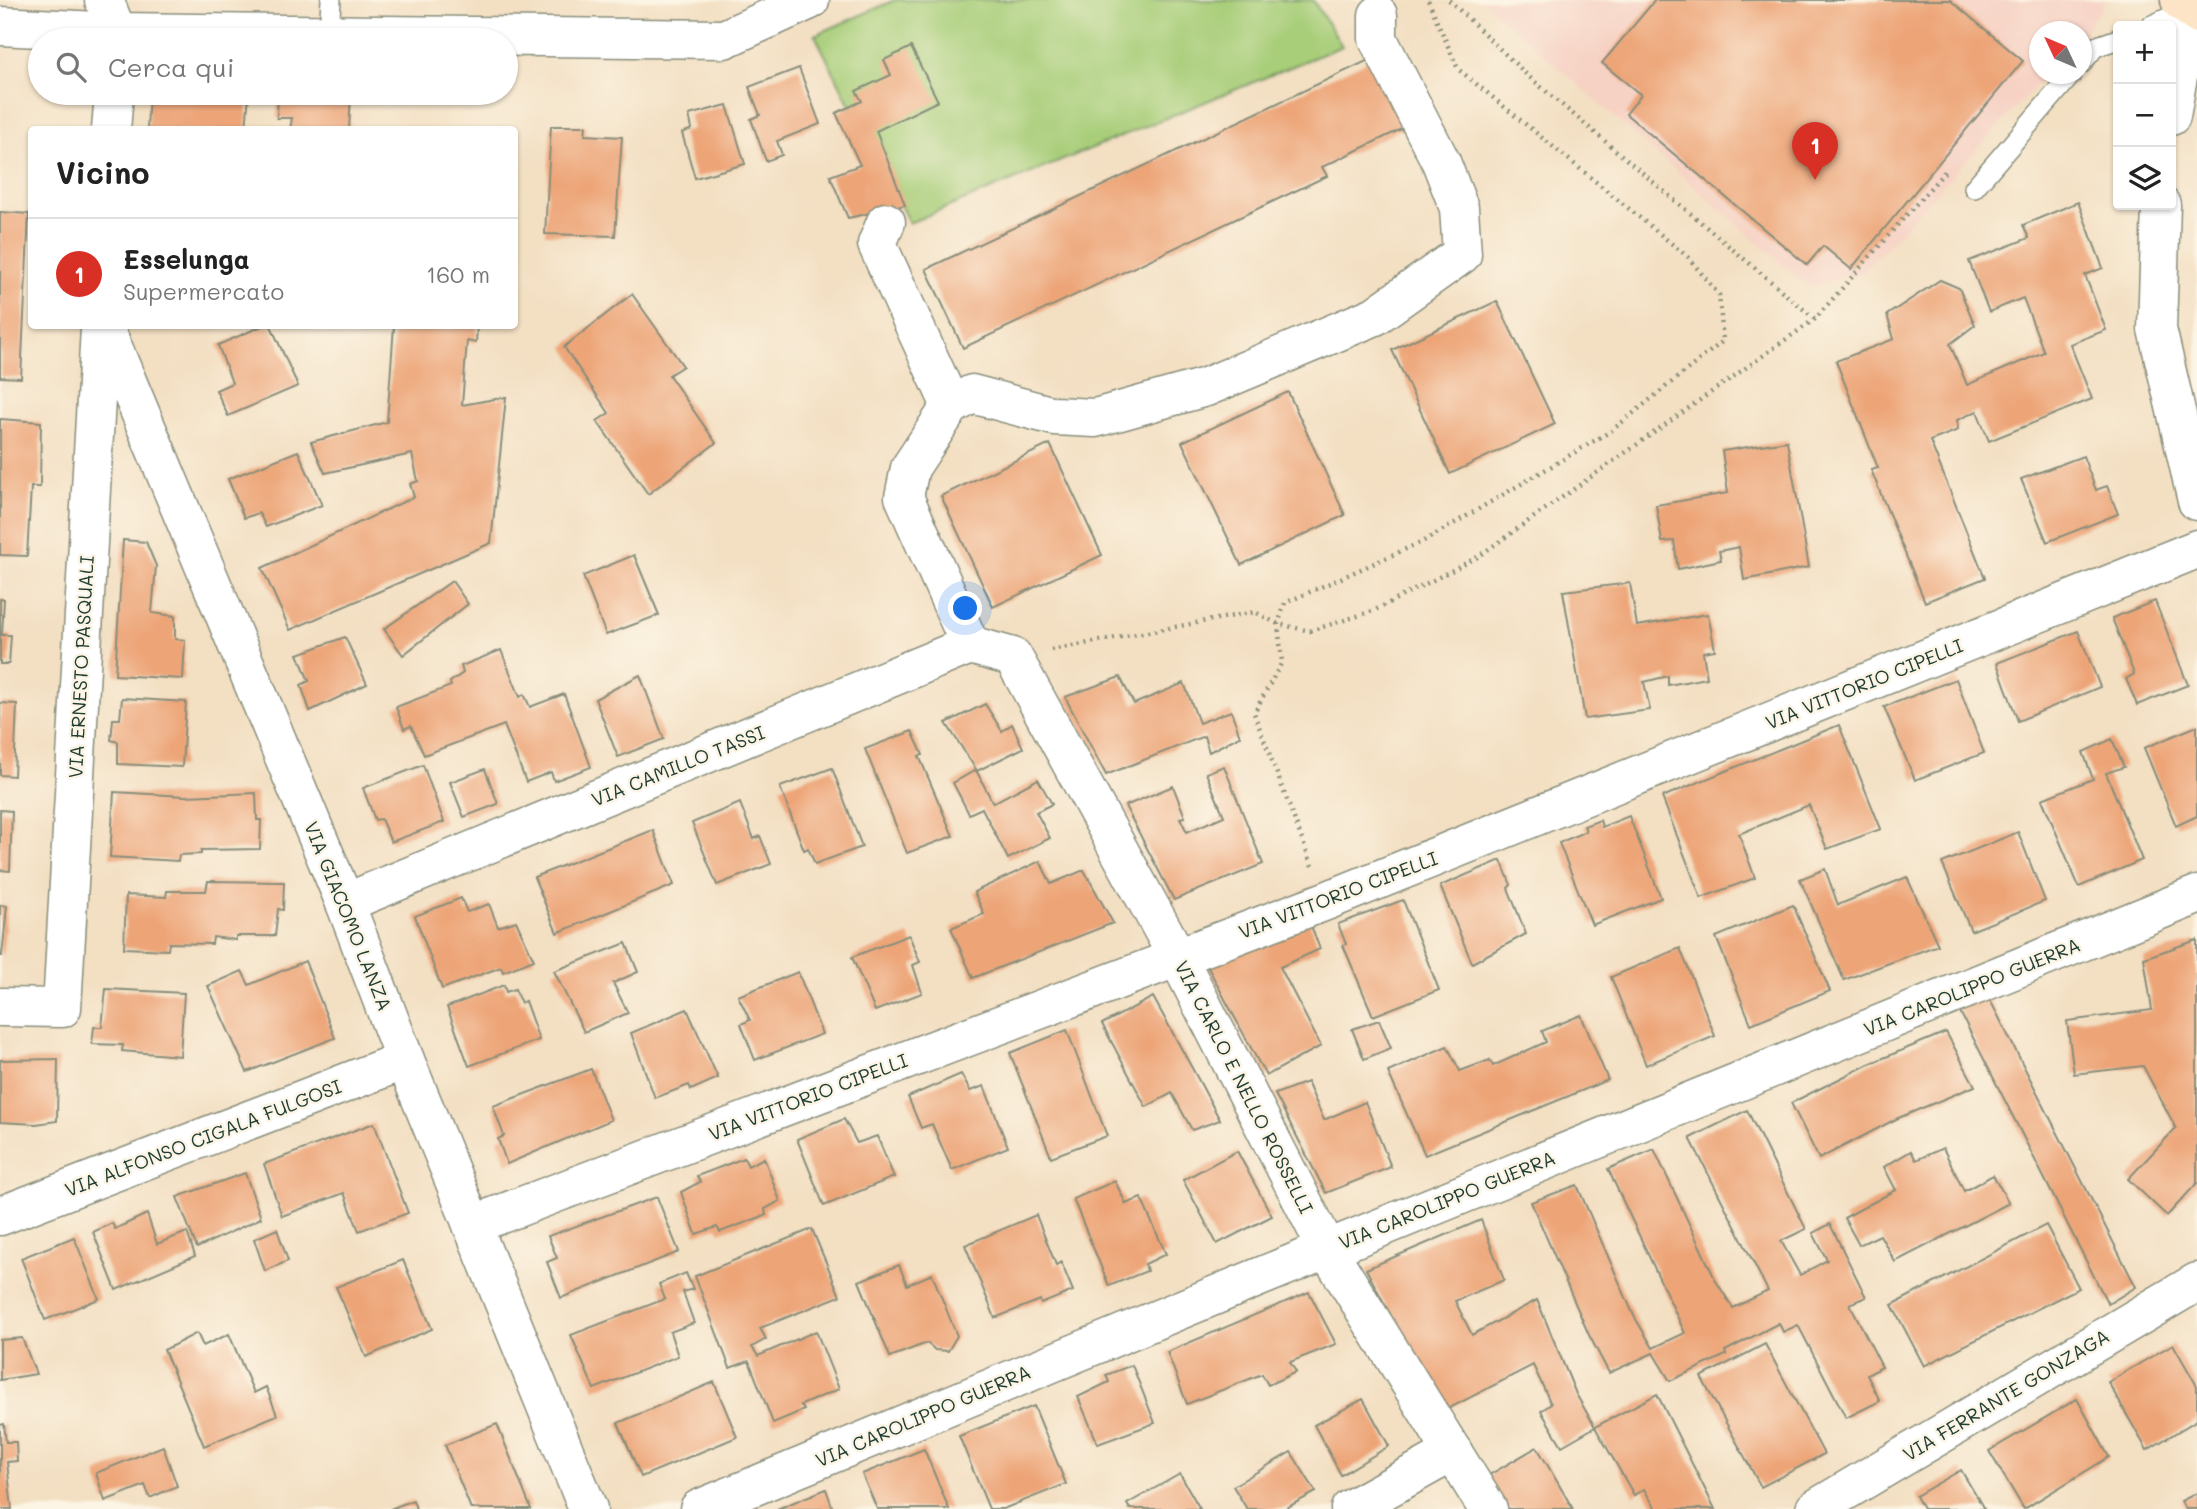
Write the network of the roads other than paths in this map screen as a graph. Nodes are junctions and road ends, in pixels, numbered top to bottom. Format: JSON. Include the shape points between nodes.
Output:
{"nodes":[{"id":1,"x":810,"y":0,"type":"edge"},
{"id":2,"x":2191,"y":6,"type":"edge"},
{"id":3,"x":1378,"y":15,"type":"dead end"},
{"id":4,"x":330,"y":17,"type":"edge"},
{"id":5,"x":2160,"y":21,"type":"edge"},
{"id":6,"x":113,"y":24,"type":"edge"},
{"id":7,"x":0,"y":26,"type":"edge"},
{"id":8,"x":2113,"y":41,"type":"edge"},
{"id":9,"x":2092,"y":50,"type":"edge"},
{"id":10,"x":2063,"y":84,"type":"edge"},
{"id":11,"x":2176,"y":88,"type":"edge"},
{"id":12,"x":113,"y":105,"type":"edge"},
{"id":13,"x":111,"y":126,"type":"edge"},
{"id":14,"x":1974,"y":188,"type":"dead end"},
{"id":15,"x":2161,"y":210,"type":"edge"},
{"id":16,"x":886,"y":222,"type":"dead end"},
{"id":17,"x":102,"y":329,"type":"edge"},
{"id":18,"x":103,"y":329,"type":"edge"},
{"id":19,"x":951,"y":406,"type":"junction"},
{"id":20,"x":2197,"y":501,"type":"edge"},
{"id":21,"x":2197,"y":549,"type":"edge"},
{"id":22,"x":970,"y":645,"type":"junction"},
{"id":23,"x":2197,"y":895,"type":"edge"},
{"id":24,"x":345,"y":904,"type":"junction"},
{"id":25,"x":1177,"y":956,"type":"junction"},
{"id":26,"x":0,"y":1007,"type":"edge"},
{"id":27,"x":405,"y":1060,"type":"junction"},
{"id":28,"x":0,"y":1216,"type":"edge"},
{"id":29,"x":472,"y":1225,"type":"junction"},
{"id":30,"x":1327,"y":1249,"type":"junction"},
{"id":31,"x":2197,"y":1282,"type":"edge"},
{"id":32,"x":1453,"y":1452,"type":"junction"},
{"id":33,"x":588,"y":1509,"type":"edge"},
{"id":34,"x":699,"y":1509,"type":"edge"},
{"id":35,"x":1350,"y":1509,"type":"edge"},
{"id":36,"x":1488,"y":1509,"type":"edge"},
{"id":37,"x":1815,"y":1509,"type":"edge"}],
"edges":[{"from":1,"to":4,"type":"street","via":[[724,39]]},
{"from":2,"to":5,"type":"lane"},
{"from":2,"to":11,"type":"street"},
{"from":3,"to":19,"type":"street","via":[[1378,39],[1441,162],[1459,208],[1462,254],[1375,316],[1206,387],[1095,418],[1054,416],[972,394]]},
{"from":4,"to":6,"type":"street"},
{"from":6,"to":7,"type":"street"},
{"from":8,"to":9,"type":"lane"},
{"from":10,"to":14,"type":"lane"},
{"from":12,"to":13,"type":"street"},
{"from":15,"to":20,"type":"street","via":[[2157,329]]},
{"from":16,"to":19,"type":"street","via":[[877,244]]},
{"from":17,"to":26,"type":"street","name":"VIA ERNESTO PASQUALI","via":[[62,1008]]},
{"from":18,"to":24,"type":"street","name":"VIA GIACOMO LANZA"},
{"from":19,"to":22,"type":"street","via":[[910,468],[904,497]]},
{"from":21,"to":25,"type":"street","name":"VIA VITTORIO CIPELLI","via":[[1326,901]]},
{"from":22,"to":24,"type":"street","name":"VIA CAMILLO TASSI"},
{"from":22,"to":25,"type":"street","name":"VIA CARLO E NELLO ROSSELLI","via":[[1013,657]]},
{"from":23,"to":30,"type":"street","name":"VIA CAROLIPPO GUERRA"},
{"from":24,"to":27,"type":"street","name":"VIA GIACOMO LANZA"},
{"from":25,"to":29,"type":"street","name":"VIA VITTORIO CIPELLI"},
{"from":25,"to":30,"type":"street","name":"VIA CARLO E NELLO ROSSELLI"},
{"from":27,"to":28,"type":"street","name":"VIA ALFONSO CIGALA FULGOSI"},
{"from":27,"to":29,"type":"street","name":"VIA GIACOMO LANZA"},
{"from":29,"to":33,"type":"street","name":"VIA GIACOMO LANZA"},
{"from":30,"to":32,"type":"street","name":"VIA CARLO E NELLO ROSSELLI"},
{"from":30,"to":34,"type":"street","name":"VIA CAROLIPPO GUERRA"},
{"from":31,"to":37,"type":"street","name":"VIA FERRANTE GONZAGA"},
{"from":32,"to":35,"type":"street"},
{"from":32,"to":36,"type":"street","name":"VIA CARLO E NELLO ROSSELLI"}]}
